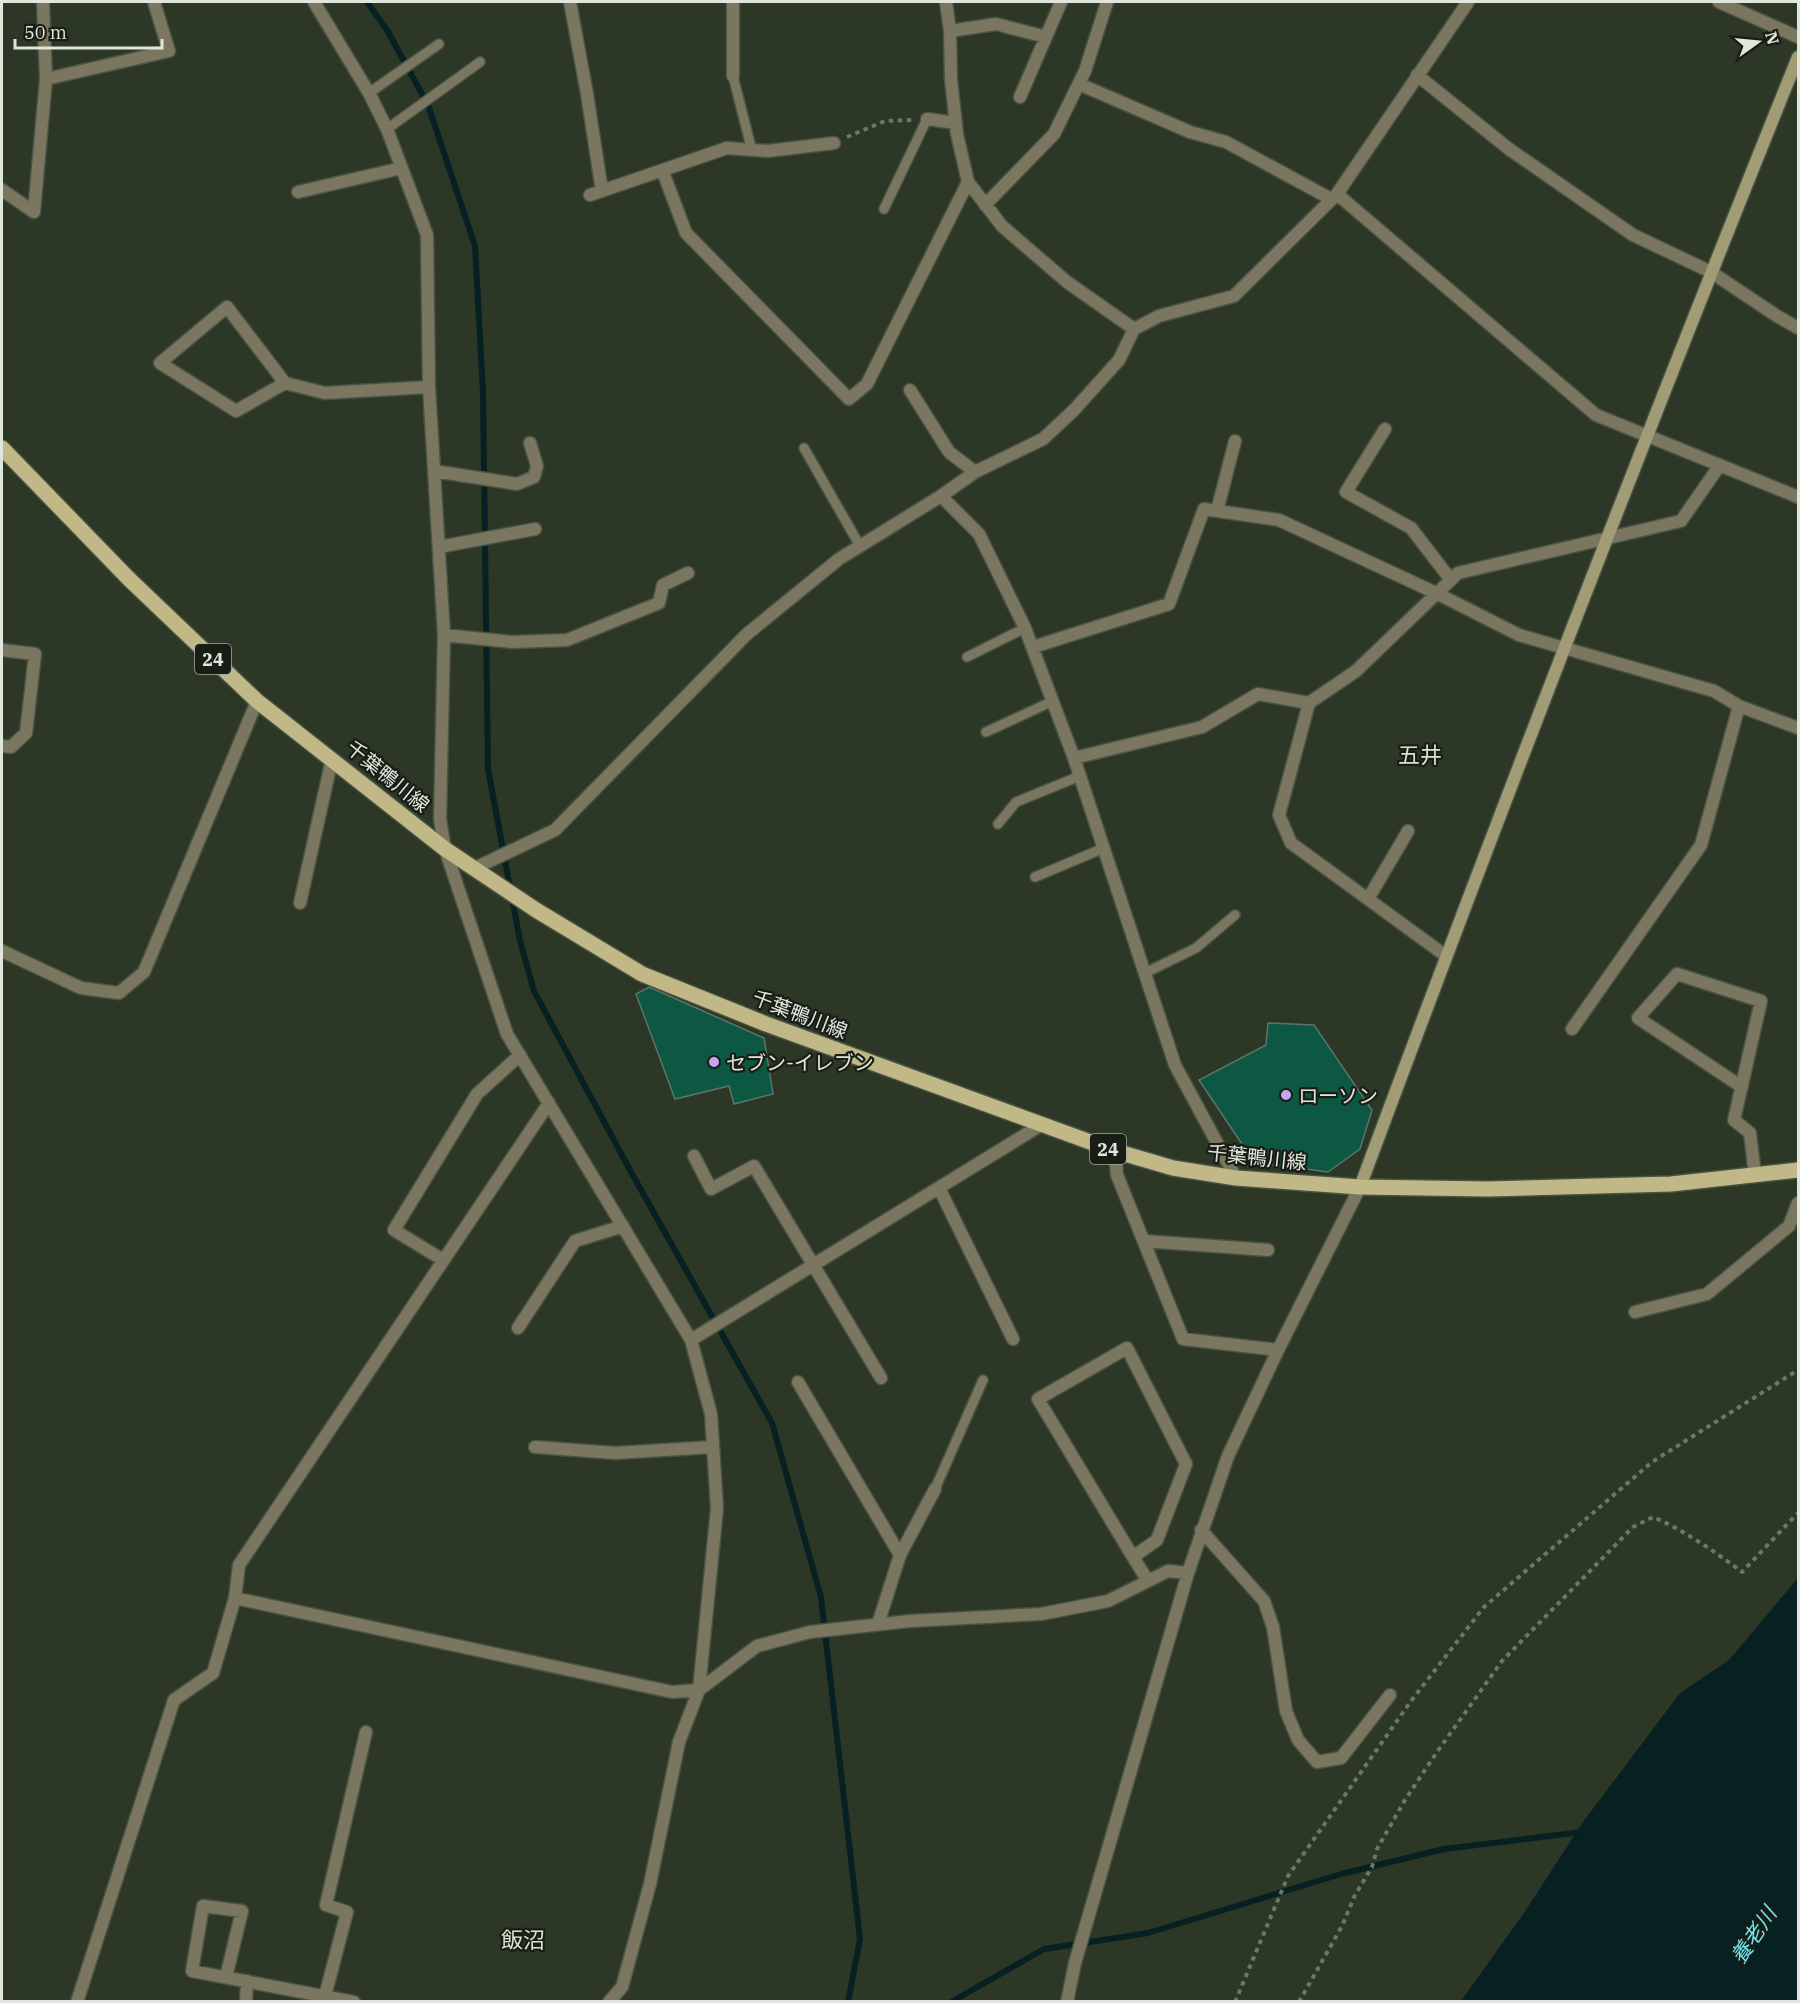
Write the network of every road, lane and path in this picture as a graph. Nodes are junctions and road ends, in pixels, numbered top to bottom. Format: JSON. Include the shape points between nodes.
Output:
{"nodes":[{"id":1,"x":43,"y":2,"type":"edge"},
{"id":2,"x":154,"y":2,"type":"edge"},
{"id":3,"x":314,"y":2,"type":"edge"},
{"id":4,"x":570,"y":2,"type":"edge"},
{"id":5,"x":733,"y":2,"type":"edge"},
{"id":6,"x":946,"y":2,"type":"edge"},
{"id":7,"x":1061,"y":2,"type":"edge"},
{"id":8,"x":1107,"y":2,"type":"edge"},
{"id":9,"x":1468,"y":2,"type":"edge"},
{"id":10,"x":1719,"y":2,"type":"edge"},
{"id":11,"x":950,"y":31,"type":"junction"},
{"id":12,"x":1046,"y":37,"type":"junction"},
{"id":13,"x":1798,"y":37,"type":"edge"},
{"id":14,"x":439,"y":44,"type":"dead end"},
{"id":15,"x":1798,"y":57,"type":"edge"},
{"id":16,"x":480,"y":62,"type":"dead end"},
{"id":17,"x":1417,"y":75,"type":"junction"},
{"id":18,"x":732,"y":76,"type":"joint"},
{"id":19,"x":46,"y":79,"type":"junction"},
{"id":20,"x":1079,"y":84,"type":"junction"},
{"id":21,"x":369,"y":93,"type":"junction"},
{"id":22,"x":1020,"y":97,"type":"dead end"},
{"id":23,"x":927,"y":119,"type":"junction"},
{"id":24,"x":956,"y":123,"type":"junction"},
{"id":25,"x":387,"y":129,"type":"junction"},
{"id":26,"x":834,"y":143,"type":"joint"},
{"id":27,"x":753,"y":150,"type":"junction"},
{"id":28,"x":402,"y":168,"type":"junction"},
{"id":29,"x":663,"y":172,"type":"junction"},
{"id":30,"x":968,"y":182,"type":"junction"},
{"id":31,"x":2,"y":190,"type":"edge"},
{"id":32,"x":298,"y":192,"type":"dead end"},
{"id":33,"x":1334,"y":196,"type":"junction"},
{"id":34,"x":985,"y":205,"type":"junction"},
{"id":35,"x":884,"y":209,"type":"dead end"},
{"id":36,"x":1712,"y":272,"type":"junction"},
{"id":37,"x":1798,"y":328,"type":"edge"},
{"id":38,"x":1134,"y":329,"type":"junction"},
{"id":39,"x":285,"y":383,"type":"junction"},
{"id":40,"x":429,"y":387,"type":"junction"},
{"id":41,"x":910,"y":390,"type":"dead end"},
{"id":42,"x":1385,"y":429,"type":"dead end"},
{"id":43,"x":1647,"y":435,"type":"junction"},
{"id":44,"x":1235,"y":441,"type":"dead end"},
{"id":45,"x":530,"y":443,"type":"dead end"},
{"id":46,"x":2,"y":448,"type":"edge"},
{"id":47,"x":804,"y":448,"type":"dead end"},
{"id":48,"x":1720,"y":465,"type":"junction"},
{"id":49,"x":434,"y":471,"type":"junction"},
{"id":50,"x":975,"y":472,"type":"junction"},
{"id":51,"x":941,"y":496,"type":"junction"},
{"id":52,"x":1798,"y":497,"type":"edge"},
{"id":53,"x":1217,"y":511,"type":"junction"},
{"id":54,"x":535,"y":529,"type":"dead end"},
{"id":55,"x":1606,"y":538,"type":"junction"},
{"id":56,"x":860,"y":546,"type":"junction"},
{"id":57,"x":439,"y":547,"type":"junction"},
{"id":58,"x":688,"y":573,"type":"dead end"},
{"id":59,"x":1451,"y":579,"type":"junction"},
{"id":60,"x":1436,"y":593,"type":"junction"},
{"id":61,"x":1026,"y":628,"type":"junction"},
{"id":62,"x":444,"y":635,"type":"junction"},
{"id":63,"x":1033,"y":647,"type":"junction"},
{"id":64,"x":1564,"y":647,"type":"junction"},
{"id":65,"x":2,"y":650,"type":"edge"},
{"id":66,"x":967,"y":657,"type":"dead end"},
{"id":67,"x":257,"y":701,"type":"junction"},
{"id":68,"x":1053,"y":701,"type":"junction"},
{"id":69,"x":1309,"y":703,"type":"junction"},
{"id":70,"x":1739,"y":706,"type":"junction"},
{"id":71,"x":1798,"y":728,"type":"edge"},
{"id":72,"x":986,"y":732,"type":"dead end"},
{"id":73,"x":2,"y":746,"type":"edge"},
{"id":74,"x":1074,"y":758,"type":"junction"},
{"id":75,"x":332,"y":759,"type":"junction"},
{"id":76,"x":1080,"y":776,"type":"junction"},
{"id":77,"x":998,"y":824,"type":"dead end"},
{"id":78,"x":1408,"y":831,"type":"dead end"},
{"id":79,"x":1104,"y":848,"type":"junction"},
{"id":80,"x":445,"y":849,"type":"junction"},
{"id":81,"x":475,"y":868,"type":"junction"},
{"id":82,"x":1035,"y":877,"type":"dead end"},
{"id":83,"x":1368,"y":899,"type":"junction"},
{"id":84,"x":300,"y":903,"type":"dead end"},
{"id":85,"x":1236,"y":915,"type":"dead end"},
{"id":86,"x":2,"y":951,"type":"edge"},
{"id":87,"x":1446,"y":956,"type":"junction"},
{"id":88,"x":1145,"y":973,"type":"junction"},
{"id":89,"x":1572,"y":1029,"type":"dead end"},
{"id":90,"x":520,"y":1055,"type":"junction"},
{"id":91,"x":1742,"y":1087,"type":"junction"},
{"id":92,"x":549,"y":1103,"type":"junction"},
{"id":93,"x":1041,"y":1125,"type":"junction"},
{"id":94,"x":1115,"y":1151,"type":"junction"},
{"id":95,"x":694,"y":1156,"type":"dead end"},
{"id":96,"x":1798,"y":1170,"type":"edge"},
{"id":97,"x":1755,"y":1175,"type":"junction"},
{"id":98,"x":1236,"y":1178,"type":"junction"},
{"id":99,"x":1360,"y":1187,"type":"junction"},
{"id":100,"x":939,"y":1188,"type":"junction"},
{"id":101,"x":1798,"y":1203,"type":"edge"},
{"id":102,"x":622,"y":1226,"type":"junction"},
{"id":103,"x":1144,"y":1241,"type":"junction"},
{"id":104,"x":1268,"y":1250,"type":"dead end"},
{"id":105,"x":443,"y":1260,"type":"junction"},
{"id":106,"x":813,"y":1265,"type":"junction"},
{"id":107,"x":1635,"y":1312,"type":"dead end"},
{"id":108,"x":518,"y":1328,"type":"dead end"},
{"id":109,"x":1013,"y":1338,"type":"dead end"},
{"id":110,"x":691,"y":1340,"type":"junction"},
{"id":111,"x":1278,"y":1350,"type":"junction"},
{"id":112,"x":1798,"y":1370,"type":"edge"},
{"id":113,"x":881,"y":1378,"type":"dead end"},
{"id":114,"x":983,"y":1380,"type":"dead end"},
{"id":115,"x":798,"y":1382,"type":"dead end"},
{"id":116,"x":535,"y":1447,"type":"dead end"},
{"id":117,"x":713,"y":1447,"type":"junction"},
{"id":118,"x":935,"y":1489,"type":"joint"},
{"id":119,"x":1798,"y":1513,"type":"edge"},
{"id":120,"x":1201,"y":1530,"type":"junction"},
{"id":121,"x":900,"y":1555,"type":"junction"},
{"id":122,"x":1133,"y":1557,"type":"junction"},
{"id":123,"x":1188,"y":1573,"type":"junction"},
{"id":124,"x":1148,"y":1581,"type":"junction"},
{"id":125,"x":235,"y":1598,"type":"junction"},
{"id":126,"x":878,"y":1624,"type":"junction"},
{"id":127,"x":699,"y":1690,"type":"junction"},
{"id":128,"x":1390,"y":1695,"type":"dead end"},
{"id":129,"x":366,"y":1732,"type":"dead end"},
{"id":130,"x":226,"y":1977,"type":"junction"},
{"id":131,"x":247,"y":1982,"type":"junction"},
{"id":132,"x":325,"y":1996,"type":"junction"},
{"id":133,"x":77,"y":2001,"type":"edge"},
{"id":134,"x":246,"y":2001,"type":"edge"},
{"id":135,"x":354,"y":2001,"type":"edge"},
{"id":136,"x":609,"y":2001,"type":"edge"},
{"id":137,"x":1067,"y":2001,"type":"edge"},
{"id":138,"x":1235,"y":2001,"type":"edge"},
{"id":139,"x":1299,"y":2001,"type":"edge"}],
"edges":[{"from":1,"to":19,"type":"street"},
{"from":2,"to":19,"type":"street","via":[[169,51]]},
{"from":3,"to":21,"type":"street"},
{"from":4,"to":29,"type":"street","via":[[587,94],[596,193]]},
{"from":5,"to":18,"type":"street"},
{"from":6,"to":11,"type":"street"},
{"from":7,"to":12,"type":"street"},
{"from":8,"to":20,"type":"street"},
{"from":9,"to":17,"type":"street"},
{"from":10,"to":13,"type":"street"},
{"from":11,"to":12,"type":"street","via":[[996,24]]},
{"from":11,"to":24,"type":"street"},
{"from":12,"to":22,"type":"street"},
{"from":14,"to":21,"type":"lane"},
{"from":15,"to":36,"type":"street"},
{"from":16,"to":25,"type":"lane"},
{"from":17,"to":33,"type":"street"},
{"from":17,"to":36,"type":"street","via":[[1509,149],[1633,236]]},
{"from":18,"to":27,"type":"lane"},
{"from":19,"to":31,"type":"street","via":[[34,212]]},
{"from":20,"to":33,"type":"street","via":[[1190,132],[1226,142]]},
{"from":20,"to":34,"type":"street","via":[[1054,134]]},
{"from":21,"to":25,"type":"street"},
{"from":23,"to":24,"type":"street"},
{"from":23,"to":26,"type":"path","via":[[885,121]]},
{"from":23,"to":35,"type":"lane"},
{"from":24,"to":30,"type":"street"},
{"from":25,"to":28,"type":"street"},
{"from":26,"to":27,"type":"street"},
{"from":27,"to":29,"type":"street","via":[[727,148]]},
{"from":28,"to":32,"type":"street"},
{"from":28,"to":40,"type":"street","via":[[427,235]]},
{"from":29,"to":30,"type":"street","via":[[686,233],[849,399],[867,384]]},
{"from":30,"to":34,"type":"street"},
{"from":33,"to":38,"type":"street","via":[[1234,296],[1159,316]]},
{"from":33,"to":43,"type":"street","via":[[1596,415]]},
{"from":34,"to":38,"type":"street","via":[[1002,226],[1067,282]]},
{"from":36,"to":37,"type":"street"},
{"from":36,"to":43,"type":"street"},
{"from":38,"to":50,"type":"street","via":[[1119,360],[1043,438]]},
{"from":39,"to":39,"type":"street","via":[[236,411],[160,363],[227,307]]},
{"from":39,"to":40,"type":"street","via":[[325,393]]},
{"from":40,"to":49,"type":"street"},
{"from":41,"to":50,"type":"street","via":[[949,452]]},
{"from":42,"to":59,"type":"street","via":[[1346,492],[1411,528]]},
{"from":43,"to":48,"type":"street"},
{"from":43,"to":55,"type":"street"},
{"from":44,"to":53,"type":"street"},
{"from":45,"to":49,"type":"street","via":[[537,466],[534,477],[517,484]]},
{"from":46,"to":67,"type":"main road","name":"千葉鴨川線","number":"24","via":[[129,579]]},
{"from":47,"to":56,"type":"lane"},
{"from":48,"to":52,"type":"street"},
{"from":48,"to":55,"type":"street","via":[[1681,521]]},
{"from":49,"to":57,"type":"street"},
{"from":50,"to":51,"type":"street"},
{"from":51,"to":56,"type":"street"},
{"from":51,"to":61,"type":"street","via":[[980,534]]},
{"from":53,"to":60,"type":"street","via":[[1279,520]]},
{"from":53,"to":63,"type":"street","via":[[1204,509],[1169,604]]},
{"from":54,"to":57,"type":"street"},
{"from":55,"to":59,"type":"street","via":[[1458,573]]},
{"from":55,"to":64,"type":"street"},
{"from":56,"to":81,"type":"street","via":[[747,634],[555,830]]},
{"from":57,"to":62,"type":"street"},
{"from":58,"to":62,"type":"street","via":[[663,585],[659,603],[567,640],[512,642]]},
{"from":59,"to":60,"type":"street"},
{"from":60,"to":64,"type":"street","via":[[1519,635]]},
{"from":60,"to":69,"type":"street","via":[[1356,671]]},
{"from":61,"to":63,"type":"street"},
{"from":61,"to":66,"type":"lane"},
{"from":62,"to":80,"type":"street","via":[[440,819]]},
{"from":63,"to":68,"type":"street"},
{"from":64,"to":70,"type":"street","via":[[1714,691]]},
{"from":64,"to":87,"type":"street"},
{"from":65,"to":73,"type":"street","via":[[36,654],[26,732],[10,747]]},
{"from":67,"to":75,"type":"main road","name":"千葉鴨川線","number":"24"},
{"from":67,"to":86,"type":"street","via":[[144,972],[119,993],[81,988]]},
{"from":68,"to":72,"type":"lane"},
{"from":68,"to":74,"type":"street"},
{"from":69,"to":74,"type":"street","via":[[1258,694],[1202,727]]},
{"from":69,"to":83,"type":"street","via":[[1279,815],[1296,848]]},
{"from":70,"to":71,"type":"street"},
{"from":70,"to":89,"type":"street","via":[[1701,845]]},
{"from":74,"to":76,"type":"street"},
{"from":75,"to":80,"type":"main road","name":"千葉鴨川線","number":"24"},
{"from":75,"to":84,"type":"street"},
{"from":76,"to":77,"type":"lane","via":[[1016,802]]},
{"from":76,"to":79,"type":"street"},
{"from":78,"to":83,"type":"street"},
{"from":79,"to":82,"type":"lane"},
{"from":79,"to":88,"type":"street"},
{"from":80,"to":81,"type":"main road","name":"千葉鴨川線","number":"24"},
{"from":80,"to":90,"type":"street","via":[[507,1034]]},
{"from":81,"to":93,"type":"main road","name":"千葉鴨川線","number":"24","via":[[642,974]]},
{"from":83,"to":87,"type":"street"},
{"from":85,"to":88,"type":"lane","via":[[1196,948]]},
{"from":87,"to":99,"type":"street"},
{"from":88,"to":98,"type":"street","via":[[1175,1065]]},
{"from":90,"to":92,"type":"street"},
{"from":90,"to":105,"type":"street","via":[[477,1094],[394,1230]]},
{"from":91,"to":91,"type":"street","via":[[1761,1001],[1677,974],[1638,1018]]},
{"from":91,"to":97,"type":"street","via":[[1734,1120],[1750,1133]]},
{"from":92,"to":102,"type":"street"},
{"from":92,"to":105,"type":"street"},
{"from":93,"to":94,"type":"main road","name":"千葉鴨川線","number":"24"},
{"from":93,"to":100,"type":"street"},
{"from":94,"to":98,"type":"main road","name":"千葉鴨川線","number":"24","via":[[1173,1168]]},
{"from":94,"to":103,"type":"street","via":[[1117,1175]]},
{"from":95,"to":106,"type":"street","via":[[711,1189],[754,1166]]},
{"from":96,"to":97,"type":"main road","name":"千葉鴨川線","number":"24"},
{"from":97,"to":99,"type":"main road","name":"千葉鴨川線","number":"24","via":[[1671,1184],[1511,1189]]},
{"from":98,"to":99,"type":"main road","name":"千葉鴨川線","number":"24"},
{"from":99,"to":111,"type":"street"},
{"from":100,"to":106,"type":"street"},
{"from":100,"to":109,"type":"street"},
{"from":101,"to":107,"type":"street","via":[[1789,1226],[1707,1294]]},
{"from":102,"to":108,"type":"street","via":[[575,1241]]},
{"from":102,"to":110,"type":"street"},
{"from":103,"to":104,"type":"street"},
{"from":103,"to":111,"type":"street","via":[[1183,1339]]},
{"from":105,"to":125,"type":"street","via":[[239,1564]]},
{"from":106,"to":110,"type":"street"},
{"from":106,"to":113,"type":"street"},
{"from":110,"to":117,"type":"street","via":[[711,1414]]},
{"from":111,"to":120,"type":"street","via":[[1228,1456]]},
{"from":112,"to":138,"type":"path","via":[[1652,1462],[1484,1606],[1411,1701],[1288,1876]]},
{"from":114,"to":118,"type":"lane"},
{"from":115,"to":121,"type":"street"},
{"from":116,"to":117,"type":"street","via":[[615,1453]]},
{"from":117,"to":127,"type":"street","via":[[717,1508]]},
{"from":118,"to":121,"type":"street"},
{"from":119,"to":139,"type":"path","via":[[1742,1572],[1653,1516],[1633,1527],[1502,1661],[1437,1752],[1377,1849],[1342,1926]]},
{"from":120,"to":123,"type":"street"},
{"from":120,"to":128,"type":"street","via":[[1264,1601],[1273,1627],[1286,1711],[1298,1740],[1317,1762],[1341,1758]]},
{"from":121,"to":126,"type":"street"},
{"from":122,"to":122,"type":"street","via":[[1038,1399],[1127,1348],[1186,1464],[1157,1540]]},
{"from":122,"to":124,"type":"street"},
{"from":123,"to":124,"type":"street","via":[[1168,1571]]},
{"from":123,"to":137,"type":"street"},
{"from":124,"to":126,"type":"street","via":[[1108,1601],[1041,1614]]},
{"from":125,"to":127,"type":"street","via":[[672,1692]]},
{"from":125,"to":133,"type":"street","via":[[213,1673],[174,1700]]},
{"from":126,"to":127,"type":"street","via":[[810,1632],[757,1646]]},
{"from":127,"to":136,"type":"street","via":[[680,1742],[650,1884],[621,1987]]},
{"from":129,"to":132,"type":"street","via":[[326,1905],[347,1912]]},
{"from":130,"to":130,"type":"street","via":[[192,1971],[203,1906],[242,1911]]},
{"from":130,"to":131,"type":"street"},
{"from":131,"to":132,"type":"street"},
{"from":131,"to":134,"type":"street"},
{"from":132,"to":135,"type":"street"}]}
